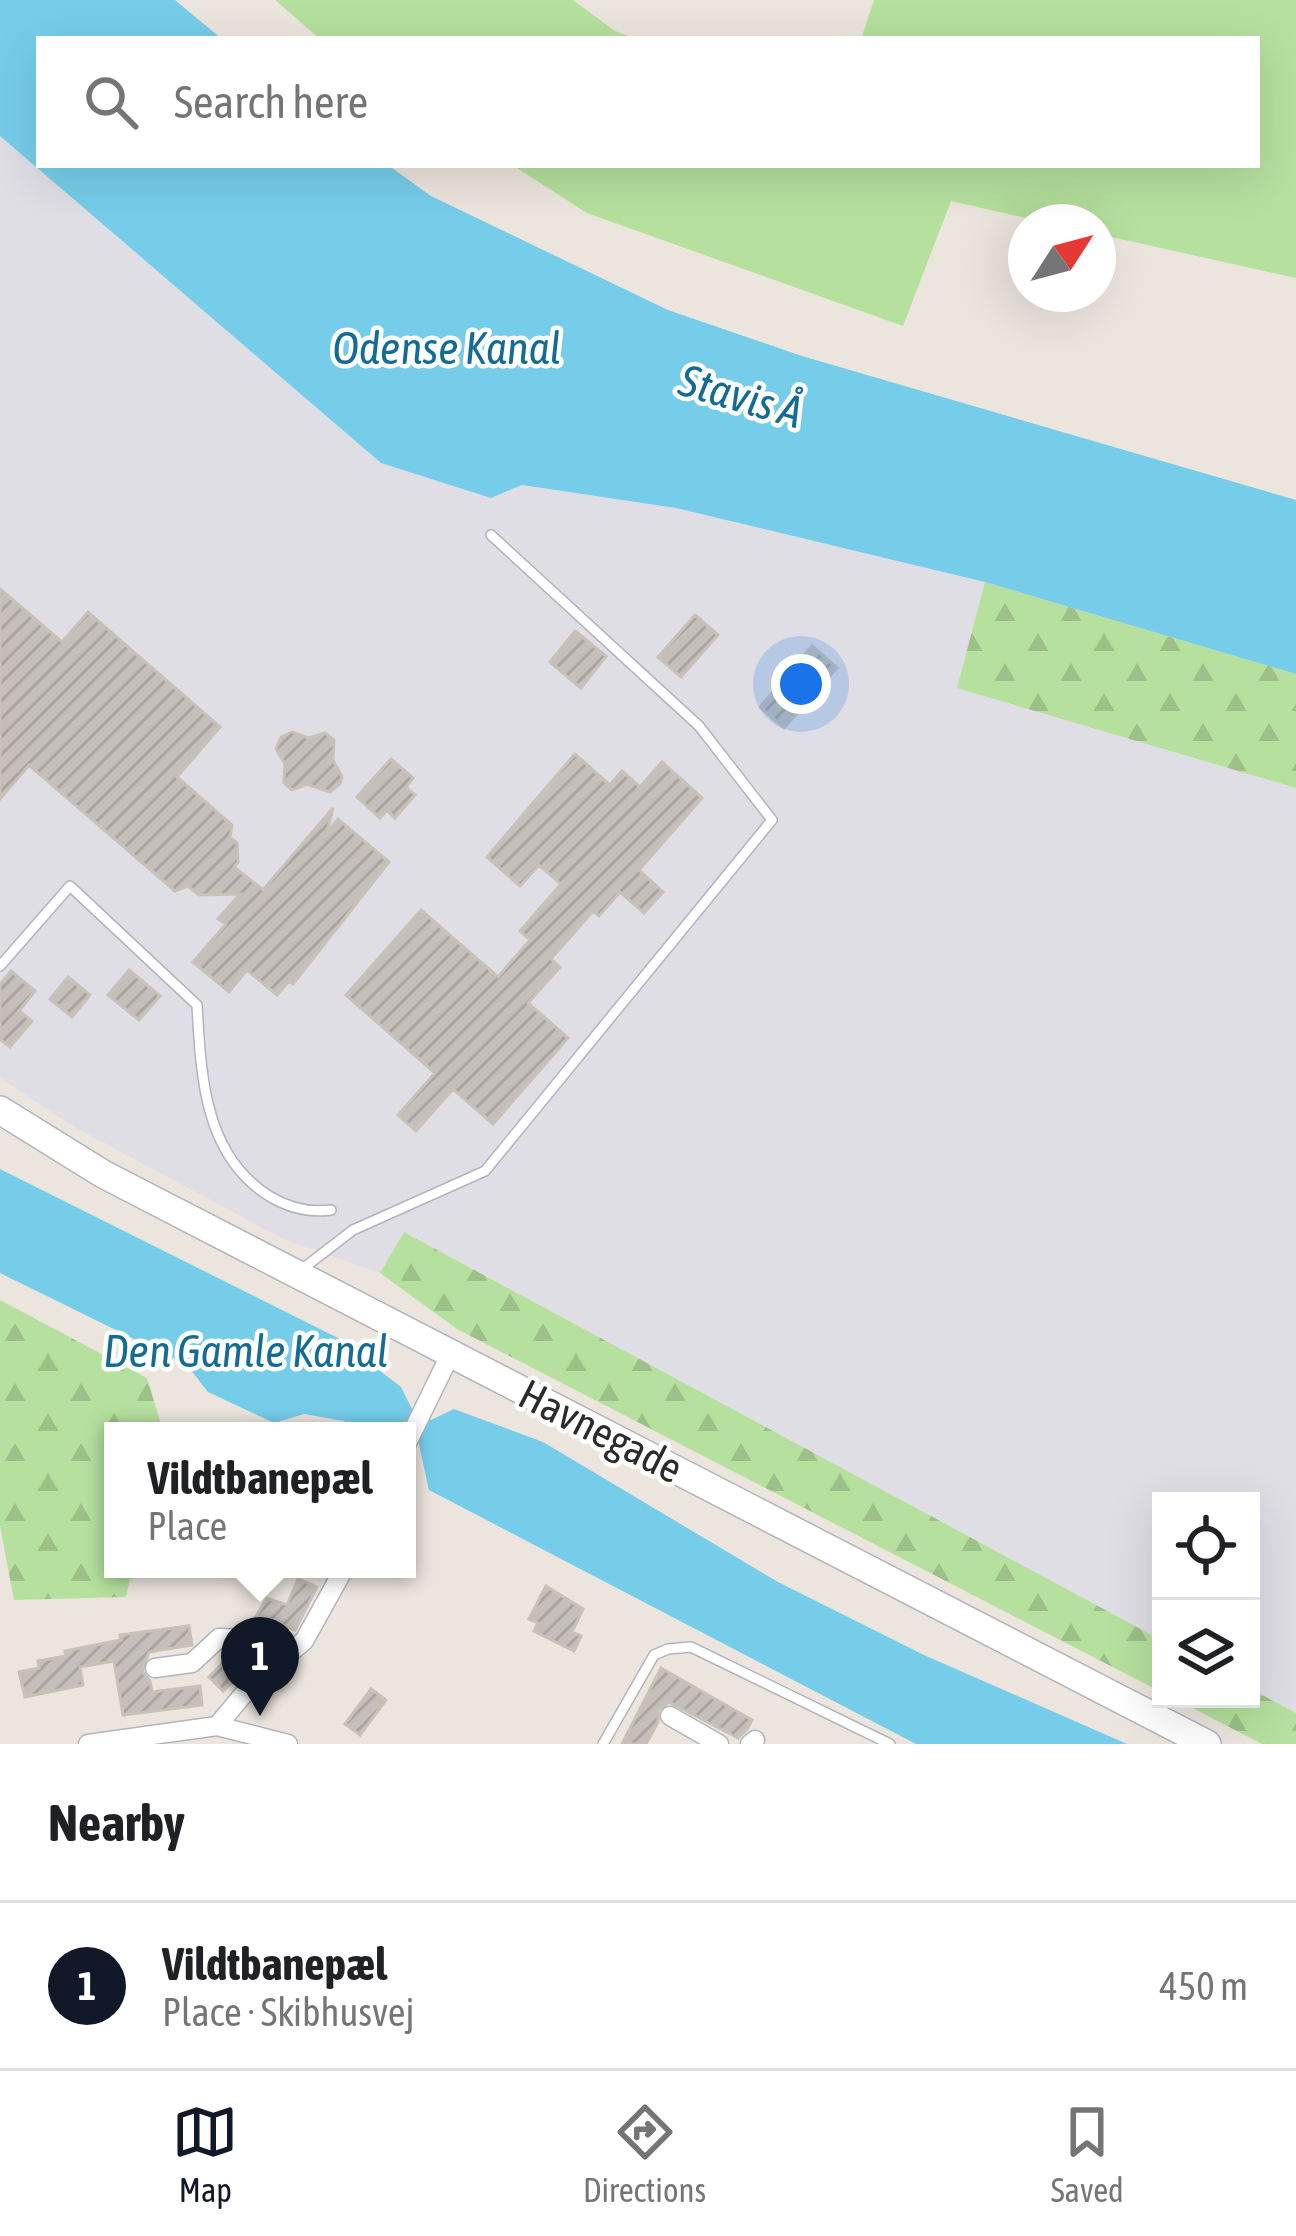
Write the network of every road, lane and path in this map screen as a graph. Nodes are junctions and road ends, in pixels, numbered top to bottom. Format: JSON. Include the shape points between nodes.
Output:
{"nodes":[{"id":1,"x":490,"y":536,"type":"dead end"},
{"id":2,"x":0,"y":966,"type":"edge"},
{"id":3,"x":0,"y":1110,"type":"edge"},
{"id":4,"x":331,"y":1210,"type":"dead end"},
{"id":5,"x":298,"y":1274,"type":"junction"},
{"id":6,"x":451,"y":1353,"type":"junction"},
{"id":7,"x":416,"y":1425,"type":"edge"},
{"id":8,"x":339,"y":1578,"type":"edge"},
{"id":9,"x":275,"y":1664,"type":"junction"},
{"id":10,"x":154,"y":1668,"type":"dead end"},
{"id":11,"x":670,"y":1716,"type":"dead end"},
{"id":12,"x":217,"y":1726,"type":"junction"},
{"id":13,"x":88,"y":1744,"type":"edge"},
{"id":14,"x":288,"y":1744,"type":"edge"},
{"id":15,"x":603,"y":1744,"type":"edge"},
{"id":16,"x":718,"y":1744,"type":"edge"},
{"id":17,"x":890,"y":1744,"type":"edge"},
{"id":18,"x":1207,"y":1744,"type":"edge"}],
"edges":[{"from":1,"to":5,"type":"lane","via":[[699,726],[772,820],[485,1171],[353,1230]]},
{"from":2,"to":4,"type":"lane","via":[[70,886],[196,1005],[211,1120],[247,1182],[282,1204]]},
{"from":3,"to":5,"type":"street","name":"Havnegade","via":[[103,1174]]},
{"from":5,"to":6,"type":"street","name":"Havnegade"},
{"from":6,"to":7,"type":"street"},
{"from":6,"to":18,"type":"street","name":"Havnegade"},
{"from":8,"to":9,"type":"street","via":[[304,1641]]},
{"from":9,"to":10,"type":"street","via":[[245,1639],[219,1638],[192,1664]]},
{"from":9,"to":12,"type":"street"},
{"from":11,"to":16,"type":"street"},
{"from":12,"to":13,"type":"street"},
{"from":12,"to":14,"type":"street"},
{"from":15,"to":17,"type":"lane","via":[[654,1655],[691,1648]]}]}
